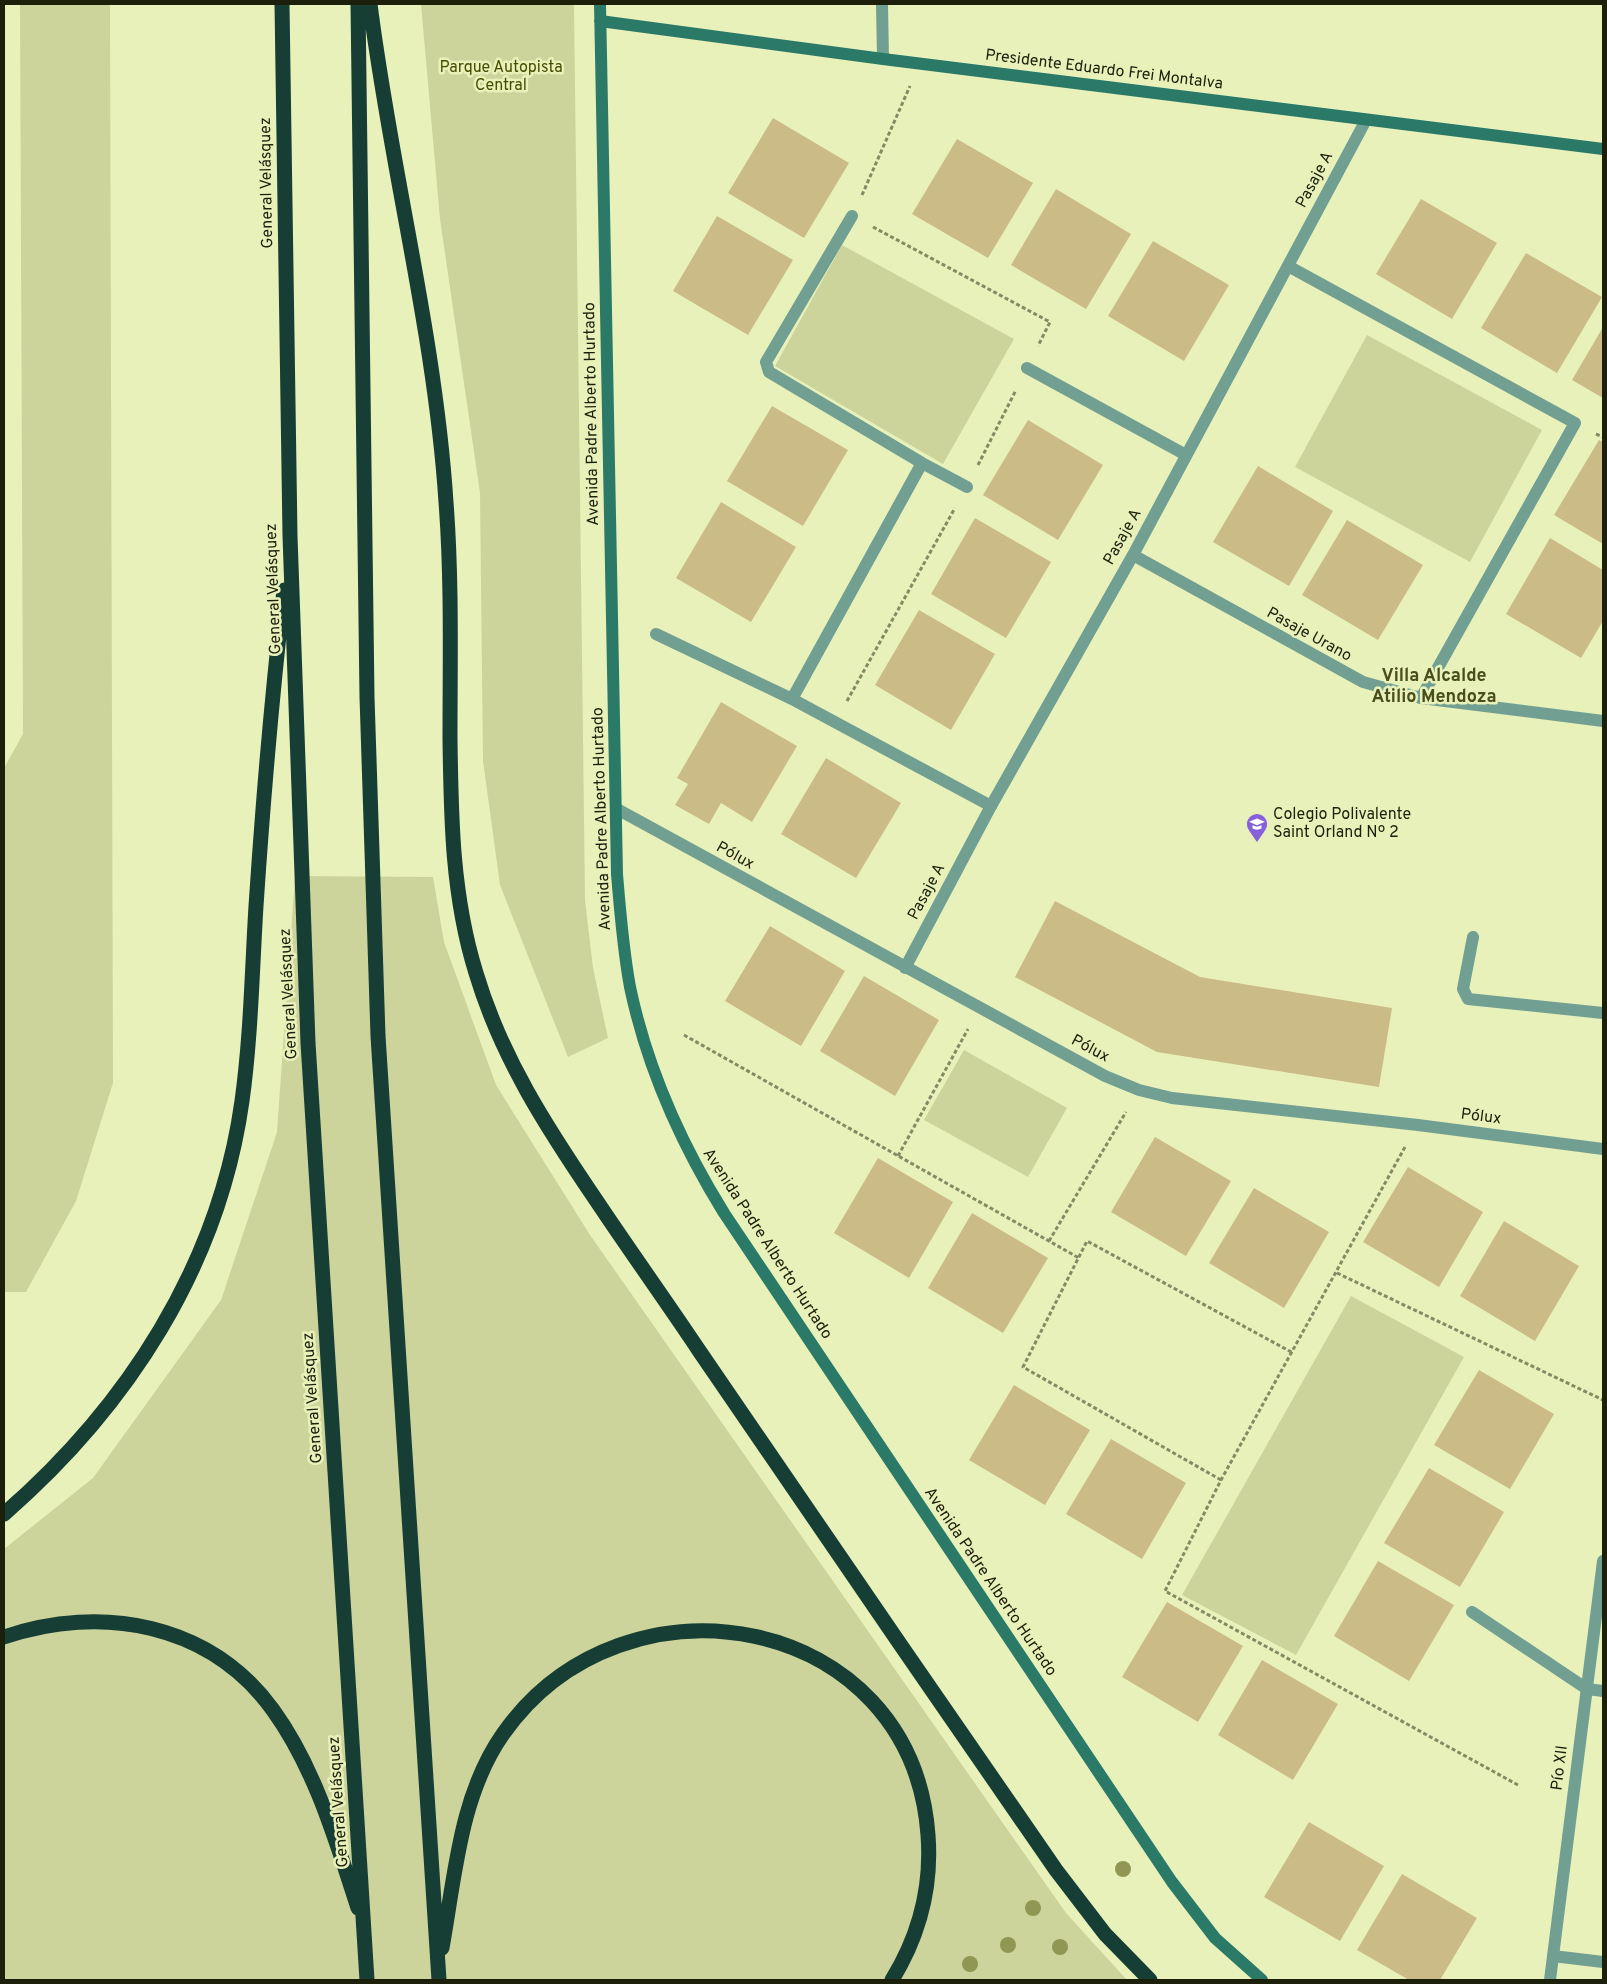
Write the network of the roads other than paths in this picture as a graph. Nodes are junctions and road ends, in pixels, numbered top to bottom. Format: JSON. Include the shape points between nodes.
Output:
{"nodes":[{"id":1,"x":282,"y":4,"type":"edge"},
{"id":2,"x":358,"y":4,"type":"edge"},
{"id":3,"x":370,"y":4,"type":"edge"},
{"id":4,"x":600,"y":4,"type":"edge"},
{"id":5,"x":882,"y":4,"type":"edge"},
{"id":6,"x":600,"y":21,"type":"junction"},
{"id":7,"x":883,"y":59,"type":"junction"},
{"id":8,"x":1366,"y":120,"type":"junction"},
{"id":9,"x":1603,"y":149,"type":"edge"},
{"id":10,"x":852,"y":216,"type":"road end"},
{"id":11,"x":1288,"y":266,"type":"junction"},
{"id":12,"x":1027,"y":368,"type":"road end"},
{"id":13,"x":1186,"y":455,"type":"junction"},
{"id":14,"x":922,"y":463,"type":"junction"},
{"id":15,"x":967,"y":487,"type":"road end"},
{"id":16,"x":290,"y":536,"type":"junction"},
{"id":17,"x":1132,"y":555,"type":"junction"},
{"id":18,"x":656,"y":634,"type":"dead end"},
{"id":19,"x":1421,"y":698,"type":"junction"},
{"id":20,"x":792,"y":699,"type":"junction"},
{"id":21,"x":1603,"y":721,"type":"edge"},
{"id":22,"x":991,"y":806,"type":"junction"},
{"id":23,"x":617,"y":809,"type":"junction"},
{"id":24,"x":1473,"y":937,"type":"dead end"},
{"id":25,"x":905,"y":968,"type":"junction"},
{"id":26,"x":1603,"y":1013,"type":"edge"},
{"id":27,"x":1603,"y":1149,"type":"edge"},
{"id":28,"x":4,"y":1514,"type":"edge"},
{"id":29,"x":1603,"y":1561,"type":"edge"},
{"id":30,"x":1472,"y":1612,"type":"dead end"},
{"id":31,"x":4,"y":1637,"type":"edge"},
{"id":32,"x":1587,"y":1689,"type":"junction"},
{"id":33,"x":1603,"y":1691,"type":"edge"},
{"id":34,"x":365,"y":1930,"type":"junction"},
{"id":35,"x":1553,"y":1956,"type":"junction"},
{"id":36,"x":1603,"y":1962,"type":"edge"},
{"id":37,"x":438,"y":1976,"type":"edge"},
{"id":38,"x":368,"y":1980,"type":"edge"},
{"id":39,"x":892,"y":1980,"type":"edge"},
{"id":40,"x":1150,"y":1980,"type":"edge"},
{"id":41,"x":1262,"y":1980,"type":"edge"},
{"id":42,"x":1550,"y":1980,"type":"edge"}],
"edges":[{"from":1,"to":16,"type":"highway","name":"General Velásquez"},
{"from":2,"to":37,"type":"highway","via":[[367,697],[378,1036]]},
{"from":3,"to":40,"type":"highway","via":[[434,379],[449,561],[454,858],[468,946],[487,1006],[525,1091],[605,1213],[1056,1870],[1105,1934]]},
{"from":4,"to":6,"type":"street","name":"Avenida Padre Alberto Hurtado"},
{"from":5,"to":7,"type":"street"},
{"from":6,"to":7,"type":"street","name":"Presidente Eduardo Frei Montalva"},
{"from":6,"to":23,"type":"street","name":"Avenida Padre Alberto Hurtado"},
{"from":7,"to":8,"type":"street","name":"Presidente Eduardo Frei Montalva"},
{"from":8,"to":9,"type":"street","name":"Presidente Eduardo Frei Montalva"},
{"from":8,"to":11,"type":"street","name":"Pasaje A"},
{"from":10,"to":14,"type":"street","via":[[766,362],[769,372],[778,378]]},
{"from":11,"to":13,"type":"street","name":"Pasaje A"},
{"from":11,"to":19,"type":"street","via":[[1575,423]]},
{"from":12,"to":13,"type":"street"},
{"from":13,"to":17,"type":"street","name":"Pasaje A"},
{"from":14,"to":15,"type":"street"},
{"from":14,"to":20,"type":"street"},
{"from":16,"to":28,"type":"highway","via":[[274,677],[247,1058],[242,1104],[222,1193],[189,1277],[146,1355],[94,1424],[58,1464]]},
{"from":16,"to":34,"type":"highway","name":"General Velásquez","via":[[308,1043]]},
{"from":17,"to":19,"type":"street","name":"Pasaje Urano","via":[[1338,671],[1385,690]]},
{"from":17,"to":22,"type":"street","name":"Pasaje A"},
{"from":18,"to":20,"type":"street"},
{"from":19,"to":21,"type":"street","name":"Pasaje Urano"},
{"from":20,"to":22,"type":"street"},
{"from":22,"to":25,"type":"street","name":"Pasaje A"},
{"from":23,"to":25,"type":"street","name":"Pólux"},
{"from":23,"to":41,"type":"street","name":"Avenida Padre Alberto Hurtado","via":[[617,874],[630,986],[657,1080],[698,1170],[1172,1882],[1215,1938]]},
{"from":24,"to":26,"type":"street","via":[[1463,989],[1468,999]]},
{"from":25,"to":27,"type":"street","name":"Pólux","via":[[1106,1076],[1140,1090],[1172,1098]]},
{"from":29,"to":32,"type":"street","name":"Pío XII"},
{"from":30,"to":32,"type":"street"},
{"from":31,"to":34,"type":"highway","via":[[54,1624],[114,1622],[142,1625],[199,1646],[225,1663],[262,1697],[311,1776]]},
{"from":32,"to":33,"type":"street"},
{"from":32,"to":35,"type":"street","name":"Pío XII"},
{"from":34,"to":38,"type":"highway","name":"General Velásquez"},
{"from":35,"to":36,"type":"street"},
{"from":35,"to":42,"type":"street","name":"Pío XII"},
{"from":37,"to":39,"type":"highway","via":[[464,1828],[474,1794],[495,1748],[522,1710],[563,1673],[598,1653],[628,1641],[659,1634],[719,1630],[777,1640],[836,1670],[881,1712],[910,1760],[920,1786],[927,1820],[930,1853],[928,1887],[908,1952]]}]}
